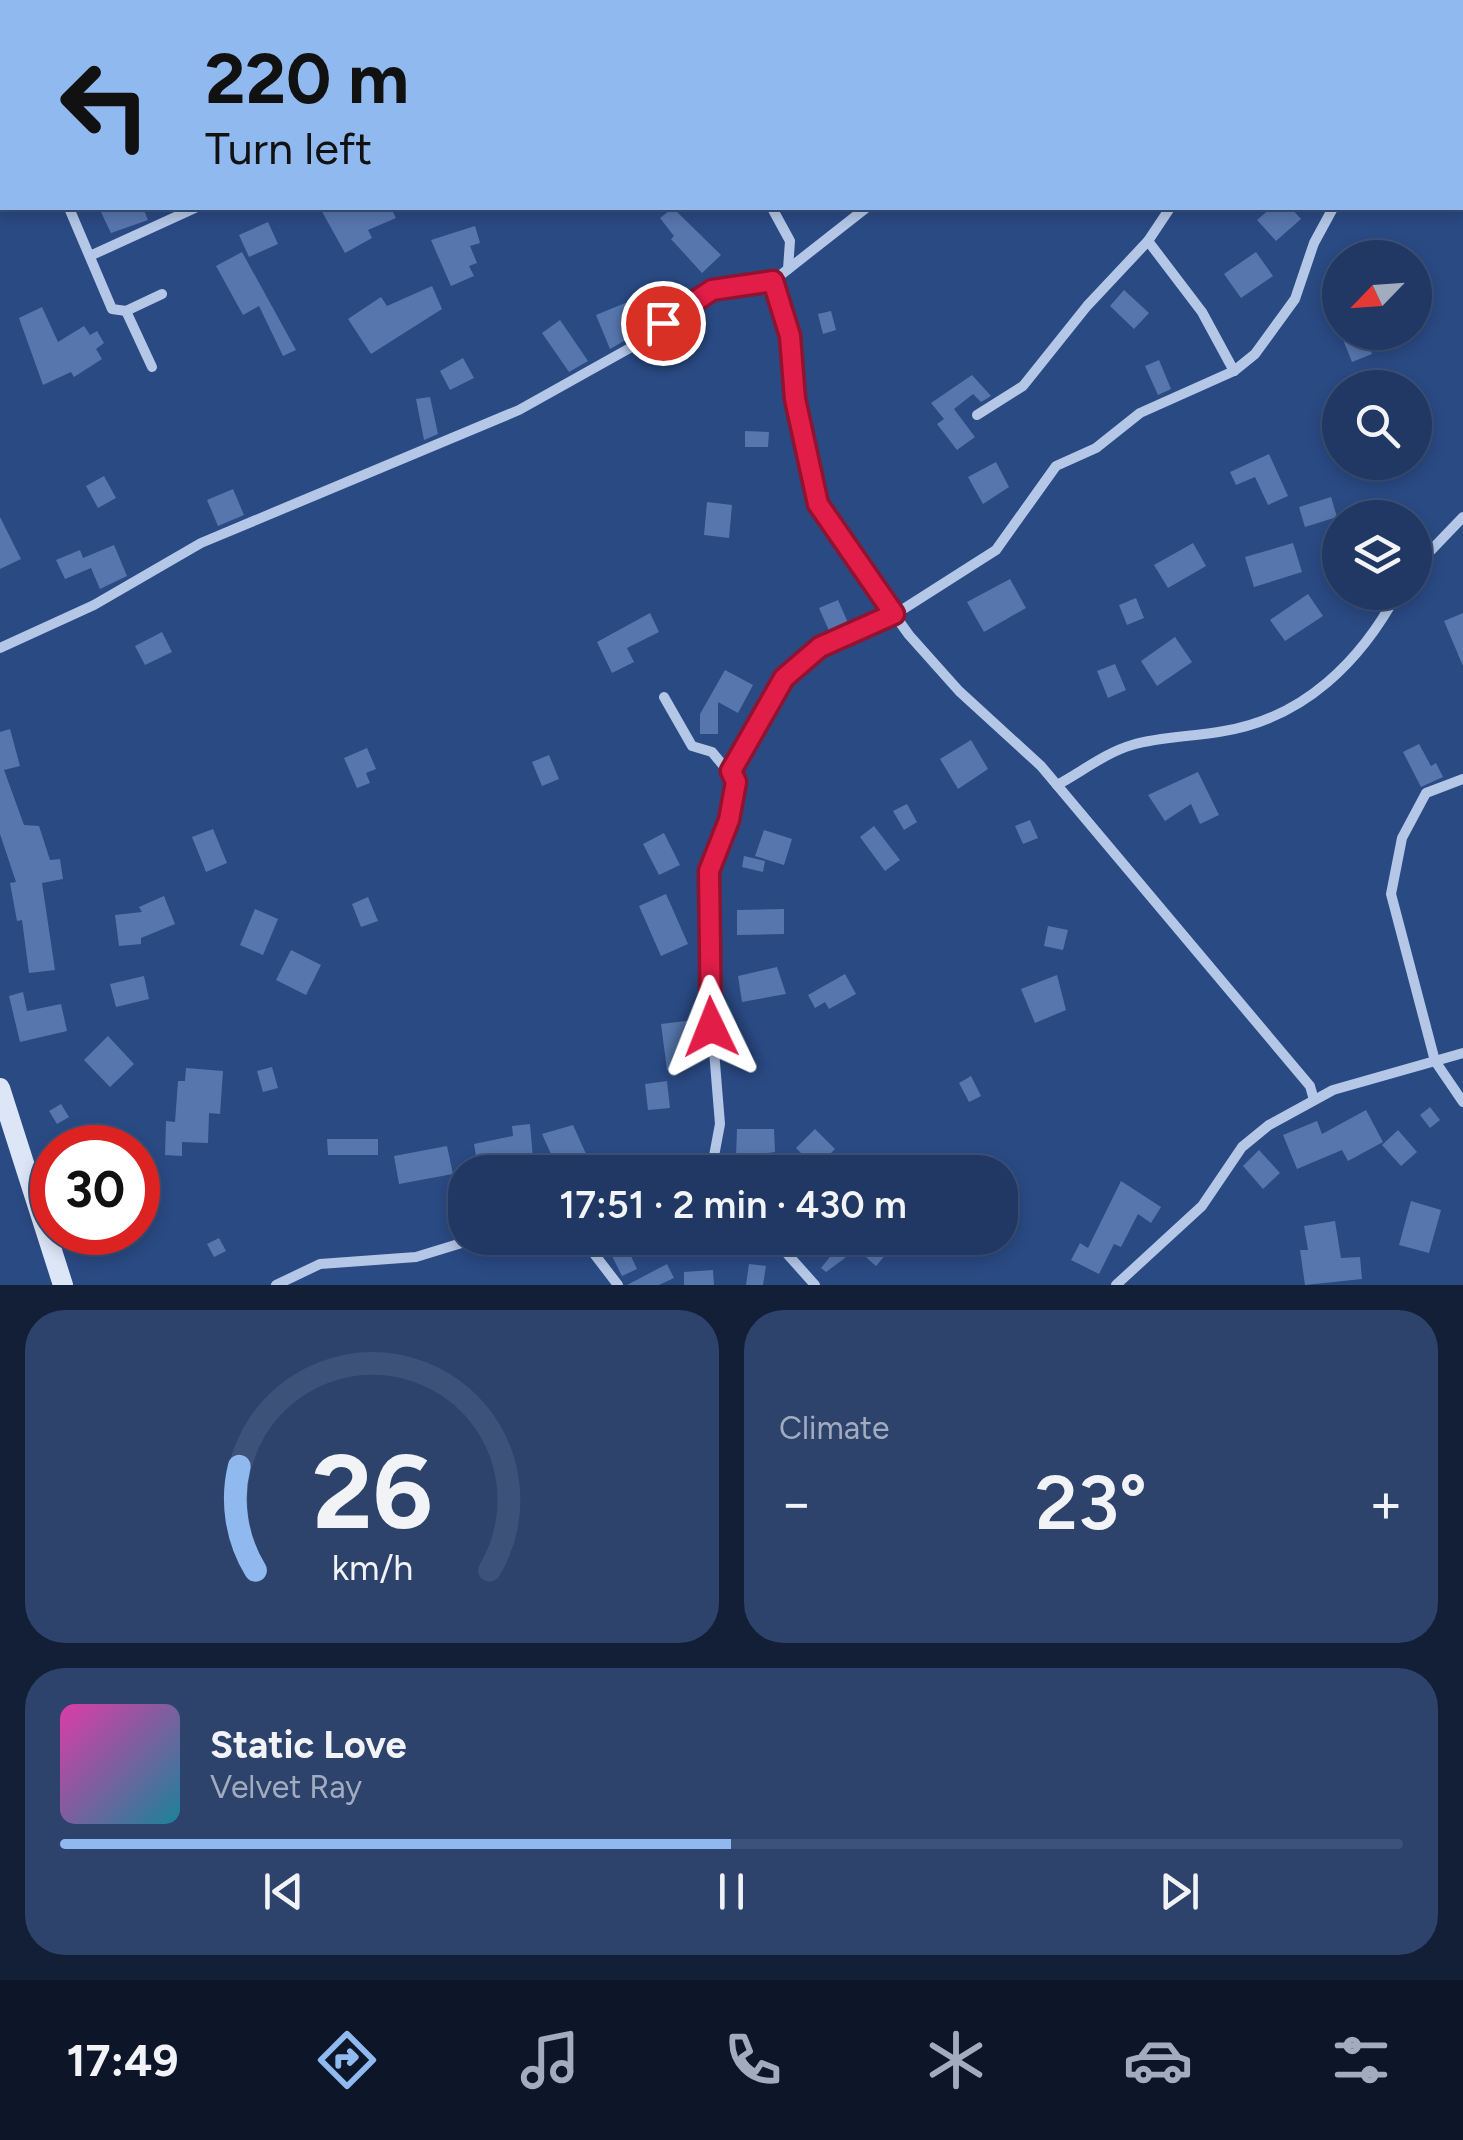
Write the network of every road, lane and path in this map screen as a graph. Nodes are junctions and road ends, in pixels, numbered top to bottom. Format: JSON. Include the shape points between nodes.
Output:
{"nodes":[{"id":1,"x":70,"y":210,"type":"edge"},
{"id":2,"x":191,"y":210,"type":"edge"},
{"id":3,"x":773,"y":210,"type":"edge"},
{"id":4,"x":864,"y":210,"type":"edge"},
{"id":5,"x":1169,"y":210,"type":"edge"},
{"id":6,"x":1332,"y":210,"type":"edge"},
{"id":7,"x":790,"y":241,"type":"junction"},
{"id":8,"x":1148,"y":242,"type":"junction"},
{"id":9,"x":817,"y":248,"type":"junction"},
{"id":10,"x":92,"y":254,"type":"junction"},
{"id":11,"x":788,"y":269,"type":"junction"},
{"id":12,"x":773,"y":281,"type":"junction"},
{"id":13,"x":162,"y":294,"type":"dead end"},
{"id":14,"x":126,"y":310,"type":"junction"},
{"id":15,"x":152,"y":368,"type":"dead end"},
{"id":16,"x":1234,"y":371,"type":"junction"},
{"id":17,"x":977,"y":415,"type":"dead end"},
{"id":18,"x":1463,"y":517,"type":"edge"},
{"id":19,"x":1432,"y":549,"type":"edge"},
{"id":20,"x":1389,"y":610,"type":"edge"},
{"id":21,"x":894,"y":614,"type":"junction"},
{"id":22,"x":0,"y":648,"type":"edge"},
{"id":23,"x":664,"y":697,"type":"dead end"},
{"id":24,"x":731,"y":771,"type":"junction"},
{"id":25,"x":1463,"y":779,"type":"edge"},
{"id":26,"x":1057,"y":784,"type":"junction"},
{"id":27,"x":1463,"y":1053,"type":"edge"},
{"id":28,"x":1435,"y":1061,"type":"junction"},
{"id":29,"x":1310,"y":1086,"type":"junction"},
{"id":30,"x":0,"y":1088,"type":"edge"},
{"id":31,"x":1333,"y":1090,"type":"junction"},
{"id":32,"x":1314,"y":1100,"type":"junction"},
{"id":33,"x":1463,"y":1102,"type":"edge"},
{"id":34,"x":714,"y":1155,"type":"edge"},
{"id":35,"x":448,"y":1247,"type":"edge"},
{"id":36,"x":595,"y":1255,"type":"edge"},
{"id":37,"x":789,"y":1255,"type":"edge"},
{"id":38,"x":62,"y":1285,"type":"edge"},
{"id":39,"x":276,"y":1285,"type":"edge"},
{"id":40,"x":618,"y":1285,"type":"edge"},
{"id":41,"x":816,"y":1285,"type":"edge"},
{"id":42,"x":1116,"y":1285,"type":"edge"}],
"edges":[{"from":1,"to":10,"type":"street"},
{"from":2,"to":10,"type":"street"},
{"from":3,"to":7,"type":"street"},
{"from":4,"to":9,"type":"street"},
{"from":5,"to":8,"type":"street"},
{"from":6,"to":16,"type":"street","via":[[1295,299],[1255,354]]},
{"from":7,"to":9,"type":"street"},
{"from":7,"to":11,"type":"street"},
{"from":8,"to":16,"type":"street","via":[[1202,312]]},
{"from":8,"to":17,"type":"street","via":[[1022,386]]},
{"from":9,"to":11,"type":"street"},
{"from":10,"to":14,"type":"street","via":[[112,310]]},
{"from":11,"to":12,"type":"street"},
{"from":12,"to":21,"type":"street","via":[[790,336],[795,399],[818,504]]},
{"from":12,"to":22,"type":"street","via":[[712,290],[646,339],[519,410],[201,544],[94,605]]},
{"from":13,"to":14,"type":"street"},
{"from":14,"to":15,"type":"street"},
{"from":16,"to":21,"type":"street","via":[[1140,413],[1096,448],[1056,466],[996,550]]},
{"from":18,"to":19,"type":"street"},
{"from":20,"to":26,"type":"street","via":[[1374,638],[1315,695],[1227,731],[1129,745]]},
{"from":21,"to":24,"type":"street","via":[[820,647],[784,678]]},
{"from":21,"to":26,"type":"street","via":[[959,691]]},
{"from":23,"to":24,"type":"street","via":[[692,746],[712,752]]},
{"from":24,"to":34,"type":"street","via":[[736,782],[729,820],[709,871],[709,990],[720,1124]]},
{"from":25,"to":28,"type":"street","via":[[1426,793],[1402,838],[1391,894]]},
{"from":26,"to":29,"type":"street"},
{"from":27,"to":28,"type":"street"},
{"from":28,"to":31,"type":"street"},
{"from":28,"to":33,"type":"street"},
{"from":29,"to":31,"type":"street"},
{"from":29,"to":32,"type":"street"},
{"from":30,"to":38,"type":"main road"},
{"from":31,"to":32,"type":"street"},
{"from":32,"to":42,"type":"street","via":[[1242,1146],[1202,1206]]},
{"from":35,"to":39,"type":"street","via":[[416,1257],[320,1264]]},
{"from":36,"to":40,"type":"street"},
{"from":37,"to":41,"type":"street"}]}
